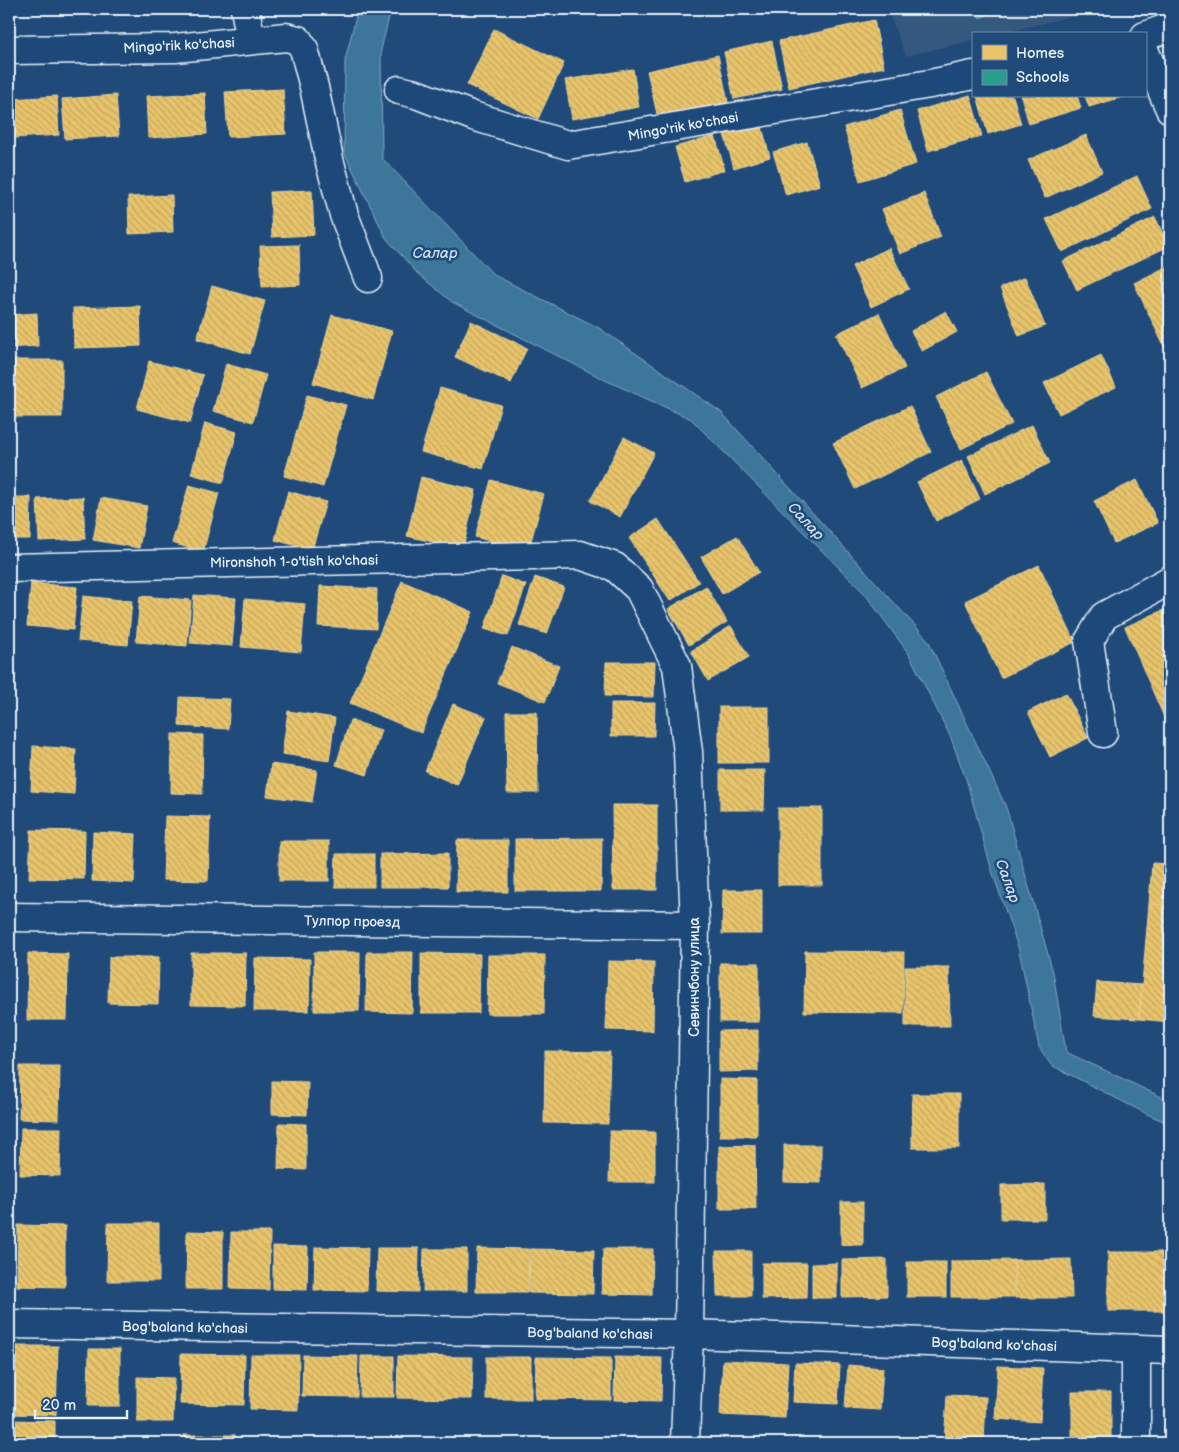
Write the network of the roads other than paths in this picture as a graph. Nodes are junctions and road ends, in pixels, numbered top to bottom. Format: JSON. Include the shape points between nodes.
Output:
{"nodes":[{"id":1,"x":245,"y":9,"type":"edge"},
{"id":2,"x":1170,"y":27,"type":"edge"},
{"id":3,"x":1146,"y":36,"type":"edge"},
{"id":4,"x":251,"y":40,"type":"junction"},
{"id":5,"x":9,"y":50,"type":"edge"},
{"id":6,"x":1146,"y":54,"type":"edge"},
{"id":7,"x":972,"y":75,"type":"edge"},
{"id":8,"x":399,"y":90,"type":"dead end"},
{"id":9,"x":1170,"y":109,"type":"edge"},
{"id":10,"x":368,"y":278,"type":"dead end"},
{"id":11,"x":580,"y":555,"type":"joint"},
{"id":12,"x":9,"y":568,"type":"edge"},
{"id":13,"x":1170,"y":580,"type":"edge"},
{"id":14,"x":1103,"y":733,"type":"dead end"},
{"id":15,"x":9,"y":917,"type":"edge"},
{"id":16,"x":695,"y":925,"type":"junction"},
{"id":17,"x":9,"y":1324,"type":"edge"},
{"id":18,"x":689,"y":1334,"type":"junction"},
{"id":19,"x":1136,"y":1349,"type":"junction"},
{"id":20,"x":1170,"y":1350,"type":"edge"},
{"id":21,"x":685,"y":1443,"type":"edge"},
{"id":22,"x":1136,"y":1443,"type":"edge"}],
"edges":[{"from":1,"to":4,"type":"street"},
{"from":2,"to":3,"type":"street"},
{"from":4,"to":5,"type":"street","name":"Mingo'rik ko'chasi","via":[[175,48]]},
{"from":4,"to":10,"type":"street","name":"Mingo'rik ko'chasi","via":[[298,40],[304,49],[344,215]]},
{"from":6,"to":9,"type":"street"},
{"from":7,"to":8,"type":"street","name":"Mingo'rik ko'chasi","via":[[568,145]]},
{"from":11,"to":12,"type":"street","name":"Mironshoh 1-o'tish ko'chasi"},
{"from":11,"to":16,"type":"street","name":"Севинчбону улица","via":[[615,567],[638,589],[677,666],[688,752]]},
{"from":13,"to":14,"type":"street","via":[[1104,616],[1089,641]]},
{"from":15,"to":16,"type":"street","name":"Тулпор проезд"},
{"from":16,"to":18,"type":"street","name":"Севинчбону улица"},
{"from":17,"to":18,"type":"street","name":"Bog'baland ko'chasi"},
{"from":18,"to":19,"type":"street","name":"Bog'baland ko'chasi"},
{"from":18,"to":21,"type":"street","name":"Севинчбону улица"},
{"from":19,"to":20,"type":"street","name":"Bog'baland ko'chasi"},
{"from":19,"to":22,"type":"street"}]}
